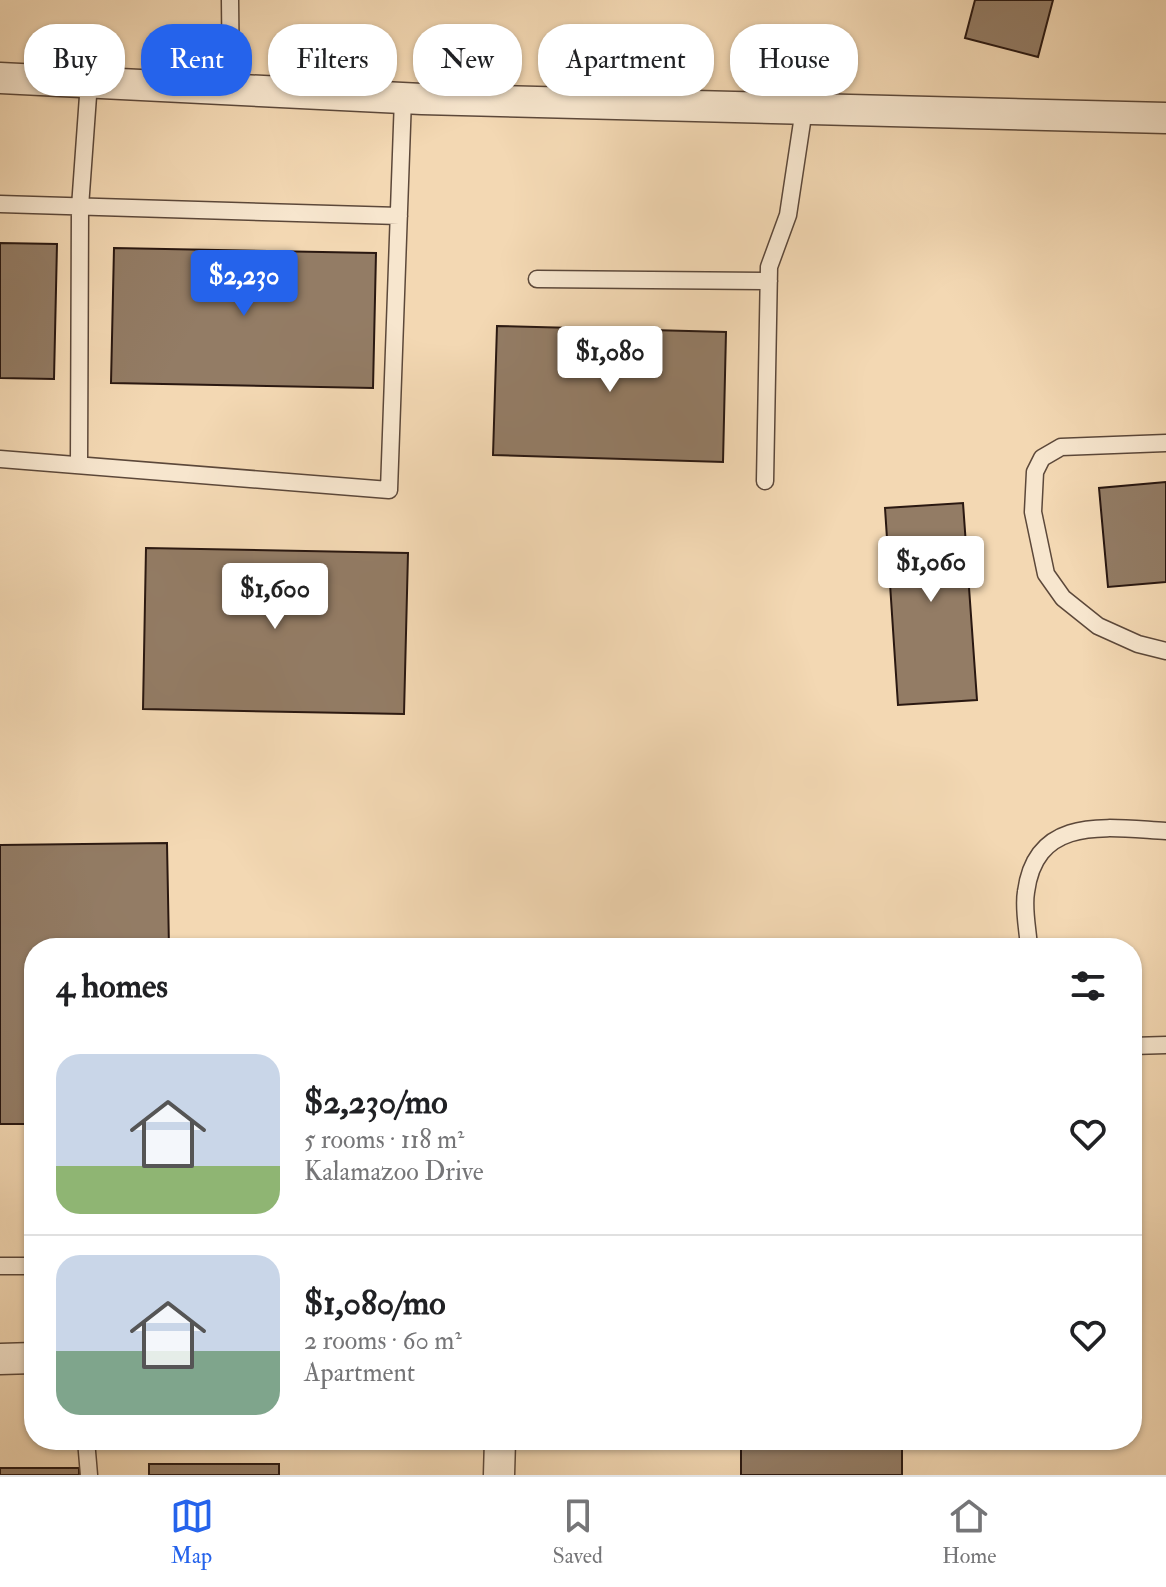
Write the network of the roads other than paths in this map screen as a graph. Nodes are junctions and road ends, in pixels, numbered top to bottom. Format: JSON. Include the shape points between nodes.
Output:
{"nodes":[{"id":1,"x":230,"y":0,"type":"edge"},
{"id":2,"x":230,"y":24,"type":"edge"},
{"id":3,"x":0,"y":78,"type":"edge"},
{"id":4,"x":24,"y":79,"type":"edge"},
{"id":5,"x":252,"y":90,"type":"edge"},
{"id":6,"x":88,"y":96,"type":"edge"},
{"id":7,"x":403,"y":98,"type":"junction"},
{"id":8,"x":804,"y":109,"type":"junction"},
{"id":9,"x":1163,"y":112,"type":"edge"},
{"id":10,"x":0,"y":204,"type":"edge"},
{"id":11,"x":80,"y":207,"type":"junction"},
{"id":12,"x":399,"y":216,"type":"junction"},
{"id":13,"x":537,"y":279,"type":"dead end"},
{"id":14,"x":769,"y":281,"type":"junction"},
{"id":15,"x":1166,"y":443,"type":"edge"},
{"id":16,"x":0,"y":459,"type":"edge"},
{"id":17,"x":79,"y":465,"type":"junction"},
{"id":18,"x":765,"y":481,"type":"dead end"},
{"id":19,"x":1166,"y":651,"type":"edge"},
{"id":20,"x":1166,"y":831,"type":"edge"},
{"id":21,"x":1028,"y":938,"type":"edge"},
{"id":22,"x":1166,"y":1045,"type":"edge"},
{"id":23,"x":1142,"y":1046,"type":"edge"},
{"id":24,"x":0,"y":1266,"type":"edge"},
{"id":25,"x":24,"y":1266,"type":"edge"},
{"id":26,"x":24,"y":1358,"type":"edge"},
{"id":27,"x":0,"y":1359,"type":"edge"},
{"id":28,"x":87,"y":1450,"type":"edge"},
{"id":29,"x":500,"y":1450,"type":"edge"},
{"id":30,"x":89,"y":1475,"type":"edge"},
{"id":31,"x":499,"y":1475,"type":"edge"}],
"edges":[{"from":1,"to":2,"type":"lane"},
{"from":3,"to":4,"type":"street"},
{"from":5,"to":7,"type":"street"},
{"from":6,"to":11,"type":"lane"},
{"from":7,"to":8,"type":"street"},
{"from":7,"to":12,"type":"lane"},
{"from":8,"to":9,"type":"street"},
{"from":8,"to":14,"type":"lane","via":[[788,215]]},
{"from":10,"to":11,"type":"lane"},
{"from":11,"to":12,"type":"lane"},
{"from":11,"to":17,"type":"lane"},
{"from":12,"to":17,"type":"lane","via":[[389,490]]},
{"from":13,"to":14,"type":"lane"},
{"from":14,"to":18,"type":"lane"},
{"from":15,"to":19,"type":"lane","via":[[1061,447],[1042,458],[1035,472],[1033,512],[1046,574],[1063,598],[1098,626]]},
{"from":16,"to":17,"type":"lane"},
{"from":20,"to":21,"type":"lane","via":[[1072,830],[1048,844],[1031,867],[1025,895]]},
{"from":22,"to":23,"type":"lane"},
{"from":24,"to":25,"type":"lane"},
{"from":26,"to":27,"type":"street"},
{"from":28,"to":30,"type":"lane"},
{"from":29,"to":31,"type":"street"}]}
